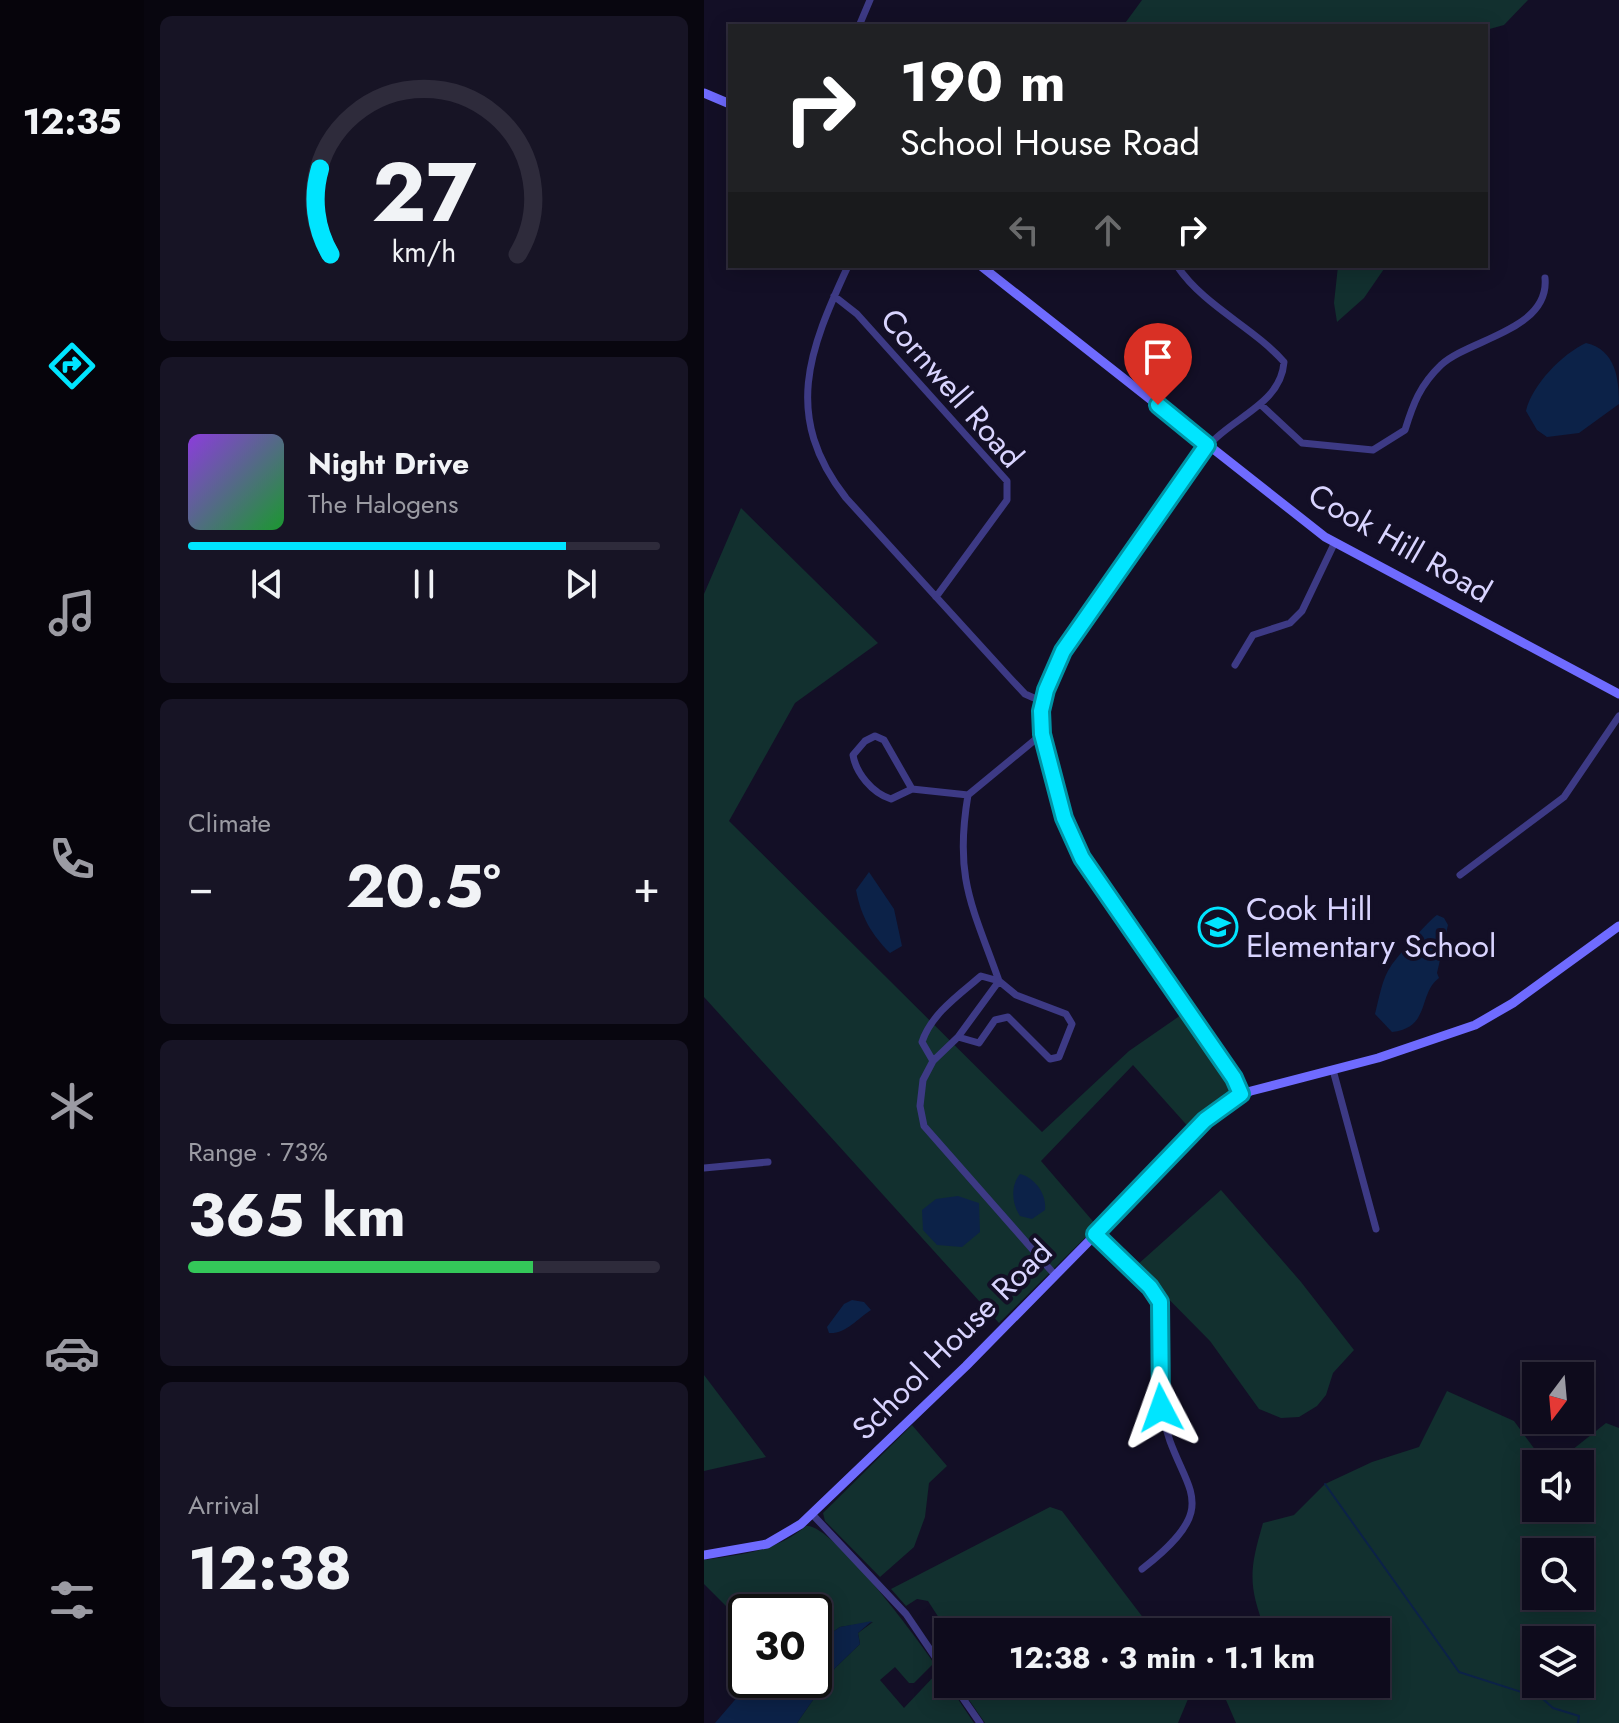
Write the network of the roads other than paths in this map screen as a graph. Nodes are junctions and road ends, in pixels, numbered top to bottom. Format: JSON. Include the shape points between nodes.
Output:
{"nodes":[{"id":1,"x":870,"y":0,"type":"edge"},
{"id":2,"x":860,"y":24,"type":"edge"},
{"id":3,"x":704,"y":93,"type":"edge"},
{"id":4,"x":728,"y":103,"type":"edge"},
{"id":5,"x":847,"y":268,"type":"edge"},
{"id":6,"x":984,"y":268,"type":"edge"},
{"id":7,"x":1178,"y":268,"type":"edge"},
{"id":8,"x":1545,"y":278,"type":"dead end"},
{"id":9,"x":834,"y":296,"type":"junction"},
{"id":10,"x":1260,"y":404,"type":"junction"},
{"id":11,"x":1208,"y":446,"type":"junction"},
{"id":12,"x":1335,"y":542,"type":"junction"},
{"id":13,"x":936,"y":597,"type":"junction"},
{"id":14,"x":1235,"y":665,"type":"dead end"},
{"id":15,"x":1619,"y":694,"type":"edge"},
{"id":16,"x":1043,"y":702,"type":"junction"},
{"id":17,"x":1619,"y":716,"type":"edge"},
{"id":18,"x":1042,"y":734,"type":"junction"},
{"id":19,"x":912,"y":789,"type":"junction"},
{"id":20,"x":968,"y":795,"type":"junction"},
{"id":21,"x":1460,"y":875,"type":"dead end"},
{"id":22,"x":1619,"y":926,"type":"edge"},
{"id":23,"x":999,"y":981,"type":"junction"},
{"id":24,"x":958,"y":1037,"type":"junction"},
{"id":25,"x":933,"y":1061,"type":"junction"},
{"id":26,"x":1333,"y":1070,"type":"junction"},
{"id":27,"x":1241,"y":1094,"type":"junction"},
{"id":28,"x":768,"y":1162,"type":"dead end"},
{"id":29,"x":704,"y":1168,"type":"edge"},
{"id":30,"x":1376,"y":1229,"type":"dead end"},
{"id":31,"x":1095,"y":1234,"type":"junction"},
{"id":32,"x":1055,"y":1275,"type":"junction"},
{"id":33,"x":812,"y":1514,"type":"junction"},
{"id":34,"x":704,"y":1555,"type":"edge"},
{"id":35,"x":1142,"y":1569,"type":"dead end"},
{"id":36,"x":934,"y":1655,"type":"edge"},
{"id":37,"x":963,"y":1698,"type":"edge"},
{"id":38,"x":980,"y":1723,"type":"edge"}],
"edges":[{"from":1,"to":2,"type":"street"},
{"from":3,"to":4,"type":"street"},
{"from":5,"to":9,"type":"street"},
{"from":6,"to":11,"type":"street","name":"Cook Hill Road"},
{"from":7,"to":10,"type":"street","via":[[1222,313],[1284,362],[1283,377]]},
{"from":8,"to":10,"type":"street","via":[[1546,288],[1529,315],[1502,335],[1443,363],[1416,393],[1405,430],[1373,450],[1302,443]]},
{"from":9,"to":13,"type":"street","via":[[809,368],[808,408],[818,449],[846,498]]},
{"from":9,"to":13,"type":"street","name":"Cornwell Road","via":[[857,314],[1007,481],[1007,500]]},
{"from":10,"to":11,"type":"street"},
{"from":11,"to":12,"type":"street","name":"Cook Hill Road"},
{"from":11,"to":16,"type":"street","via":[[1063,651]]},
{"from":12,"to":14,"type":"street","via":[[1302,611],[1290,623],[1253,635]]},
{"from":12,"to":15,"type":"street","name":"Cook Hill Road"},
{"from":13,"to":16,"type":"street","via":[[1025,694]]},
{"from":16,"to":18,"type":"street"},
{"from":17,"to":21,"type":"street","via":[[1564,797]]},
{"from":18,"to":20,"type":"street"},
{"from":18,"to":27,"type":"street","via":[[1064,818],[1082,858]]},
{"from":19,"to":19,"type":"street","via":[[884,740],[875,736],[853,755],[855,769],[881,796],[891,799]]},
{"from":19,"to":20,"type":"street"},
{"from":20,"to":23,"type":"street","via":[[962,869]]},
{"from":22,"to":26,"type":"street","name":"School House Road","via":[[1489,1018]]},
{"from":23,"to":24,"type":"street"},
{"from":23,"to":24,"type":"street","via":[[1016,995],[1066,1014],[1072,1024],[1059,1057],[1043,1054],[1008,1017],[995,1020],[979,1043]]},
{"from":23,"to":25,"type":"street","via":[[981,976],[925,1032],[922,1042]]},
{"from":24,"to":25,"type":"street"},
{"from":25,"to":32,"type":"street","via":[[923,1080],[924,1126]]},
{"from":26,"to":27,"type":"street","name":"School House Road"},
{"from":26,"to":30,"type":"street"},
{"from":27,"to":31,"type":"street","name":"School House Road","via":[[1205,1120]]},
{"from":28,"to":29,"type":"street"},
{"from":31,"to":32,"type":"street","name":"School House Road"},
{"from":31,"to":35,"type":"street","via":[[1160,1302],[1161,1408],[1193,1501],[1176,1542]]},
{"from":32,"to":33,"type":"street","name":"School House Road"},
{"from":33,"to":34,"type":"street","name":"School House Road","via":[[774,1542]]},
{"from":33,"to":36,"type":"street","via":[[906,1614]]},
{"from":37,"to":38,"type":"street"}]}
